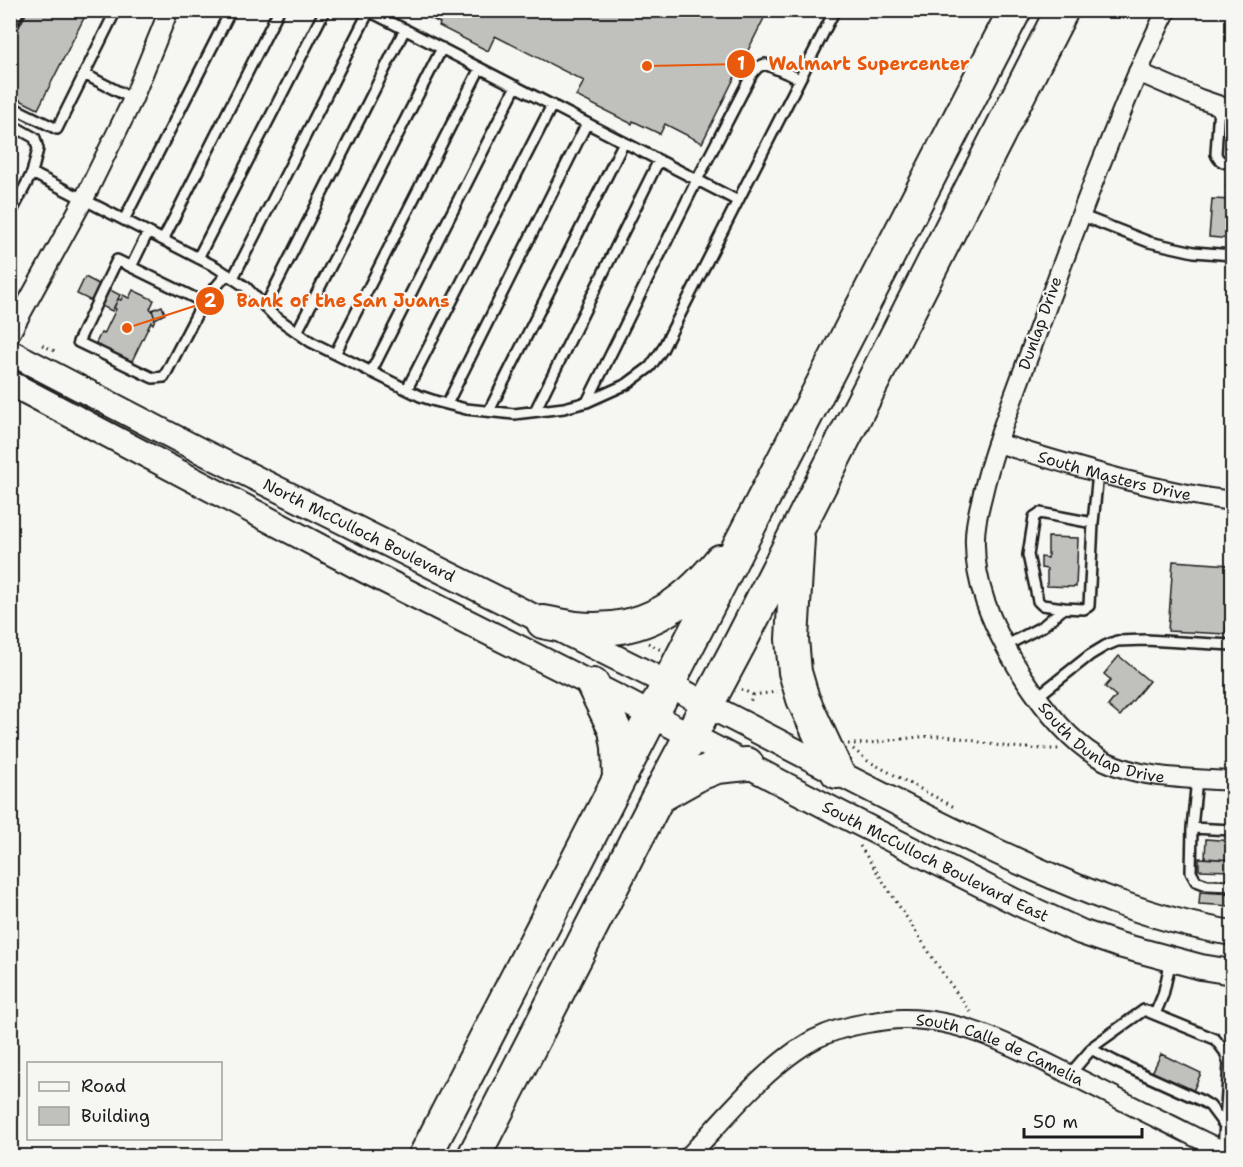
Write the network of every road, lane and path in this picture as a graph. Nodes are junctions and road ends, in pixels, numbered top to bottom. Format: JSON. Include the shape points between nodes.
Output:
{"nodes":[{"id":1,"x":19,"y":10,"type":"edge"},
{"id":2,"x":116,"y":10,"type":"edge"},
{"id":3,"x":169,"y":10,"type":"edge"},
{"id":4,"x":231,"y":10,"type":"edge"},
{"id":5,"x":279,"y":10,"type":"edge"},
{"id":6,"x":325,"y":10,"type":"edge"},
{"id":7,"x":369,"y":10,"type":"edge"},
{"id":8,"x":835,"y":10,"type":"edge"},
{"id":9,"x":1015,"y":10,"type":"edge"},
{"id":10,"x":1062,"y":10,"type":"edge"},
{"id":11,"x":1167,"y":10,"type":"edge"},
{"id":12,"x":10,"y":27,"type":"edge"},
{"id":13,"x":405,"y":29,"type":"junction"},
{"id":14,"x":442,"y":48,"type":"junction"},
{"id":15,"x":480,"y":68,"type":"junction"},
{"id":16,"x":1138,"y":72,"type":"junction"},
{"id":17,"x":84,"y":74,"type":"junction"},
{"id":18,"x":800,"y":80,"type":"junction"},
{"id":19,"x":516,"y":86,"type":"junction"},
{"id":20,"x":133,"y":99,"type":"junction"},
{"id":21,"x":552,"y":105,"type":"junction"},
{"id":22,"x":10,"y":106,"type":"edge"},
{"id":23,"x":1226,"y":108,"type":"edge"},
{"id":24,"x":587,"y":123,"type":"junction"},
{"id":25,"x":10,"y":124,"type":"edge"},
{"id":26,"x":624,"y":142,"type":"junction"},
{"id":27,"x":659,"y":160,"type":"junction"},
{"id":28,"x":1230,"y":163,"type":"edge"},
{"id":29,"x":32,"y":173,"type":"junction"},
{"id":30,"x":697,"y":180,"type":"junction"},
{"id":31,"x":1233,"y":189,"type":"edge"},
{"id":32,"x":84,"y":200,"type":"junction"},
{"id":33,"x":738,"y":201,"type":"junction"},
{"id":34,"x":10,"y":215,"type":"edge"},
{"id":35,"x":1080,"y":215,"type":"junction"},
{"id":36,"x":124,"y":220,"type":"junction"},
{"id":37,"x":148,"y":232,"type":"junction"},
{"id":38,"x":163,"y":240,"type":"junction"},
{"id":39,"x":1233,"y":255,"type":"edge"},
{"id":40,"x":198,"y":258,"type":"junction"},
{"id":41,"x":131,"y":267,"type":"junction"},
{"id":42,"x":230,"y":276,"type":"junction"},
{"id":43,"x":203,"y":302,"type":"junction"},
{"id":44,"x":265,"y":307,"type":"junction"},
{"id":45,"x":297,"y":332,"type":"junction"},
{"id":46,"x":10,"y":334,"type":"edge"},
{"id":47,"x":10,"y":352,"type":"edge"},
{"id":48,"x":335,"y":354,"type":"junction"},
{"id":49,"x":371,"y":372,"type":"junction"},
{"id":50,"x":10,"y":383,"type":"edge"},
{"id":51,"x":407,"y":389,"type":"junction"},
{"id":52,"x":587,"y":402,"type":"junction"},
{"id":53,"x":447,"y":404,"type":"junction"},
{"id":54,"x":489,"y":411,"type":"junction"},
{"id":55,"x":535,"y":411,"type":"junction"},
{"id":56,"x":997,"y":443,"type":"junction"},
{"id":57,"x":1098,"y":472,"type":"junction"},
{"id":58,"x":1233,"y":501,"type":"edge"},
{"id":59,"x":1093,"y":523,"type":"junction"},
{"id":60,"x":799,"y":525,"type":"junction"},
{"id":61,"x":748,"y":528,"type":"junction"},
{"id":62,"x":1064,"y":608,"type":"junction"},
{"id":63,"x":543,"y":622,"type":"junction"},
{"id":64,"x":643,"y":641,"type":"dead end"},
{"id":65,"x":1233,"y":645,"type":"edge"},
{"id":66,"x":1005,"y":646,"type":"junction"},
{"id":67,"x":666,"y":652,"type":"dead end"},
{"id":68,"x":669,"y":684,"type":"junction"},
{"id":69,"x":592,"y":685,"type":"junction"},
{"id":70,"x":734,"y":686,"type":"dead end"},
{"id":71,"x":782,"y":691,"type":"dead end"},
{"id":72,"x":753,"y":695,"type":"junction"},
{"id":73,"x":1038,"y":696,"type":"junction"},
{"id":74,"x":707,"y":705,"type":"junction"},
{"id":75,"x":746,"y":709,"type":"dead end"},
{"id":76,"x":652,"y":715,"type":"junction"},
{"id":77,"x":691,"y":736,"type":"junction"},
{"id":78,"x":1085,"y":748,"type":"junction"},
{"id":79,"x":747,"y":765,"type":"junction"},
{"id":80,"x":837,"y":772,"type":"junction"},
{"id":81,"x":619,"y":778,"type":"junction"},
{"id":82,"x":1197,"y":779,"type":"junction"},
{"id":83,"x":1233,"y":781,"type":"edge"},
{"id":84,"x":658,"y":797,"type":"junction"},
{"id":85,"x":957,"y":809,"type":"dead end"},
{"id":86,"x":1192,"y":828,"type":"junction"},
{"id":87,"x":1233,"y":830,"type":"edge"},
{"id":88,"x":858,"y":842,"type":"dead end"},
{"id":89,"x":1233,"y":886,"type":"edge"},
{"id":90,"x":1233,"y":933,"type":"edge"},
{"id":91,"x":1171,"y":960,"type":"junction"},
{"id":92,"x":1233,"y":972,"type":"edge"},
{"id":93,"x":1155,"y":1014,"type":"junction"},
{"id":94,"x":993,"y":1038,"type":"junction"},
{"id":95,"x":1091,"y":1049,"type":"junction"},
{"id":96,"x":1070,"y":1074,"type":"junction"},
{"id":97,"x":1225,"y":1126,"type":"junction"},
{"id":98,"x":1228,"y":1152,"type":"edge"},
{"id":99,"x":425,"y":1156,"type":"edge"},
{"id":100,"x":474,"y":1156,"type":"edge"},
{"id":101,"x":689,"y":1156,"type":"edge"}],
"edges":[{"from":1,"to":12,"type":"lane"},
{"from":2,"to":17,"type":"lane"},
{"from":3,"to":20,"type":"street"},
{"from":4,"to":36,"type":"lane"},
{"from":5,"to":38,"type":"lane"},
{"from":6,"to":40,"type":"lane"},
{"from":7,"to":13,"type":"lane"},
{"from":7,"to":42,"type":"lane"},
{"from":8,"to":18,"type":"lane"},
{"from":9,"to":61,"type":"highway"},
{"from":10,"to":60,"type":"highway"},
{"from":11,"to":16,"type":"street","name":"Dunlap Drive"},
{"from":13,"to":14,"type":"lane"},
{"from":13,"to":44,"type":"lane"},
{"from":14,"to":15,"type":"lane"},
{"from":14,"to":45,"type":"lane"},
{"from":15,"to":19,"type":"lane"},
{"from":15,"to":48,"type":"lane"},
{"from":16,"to":23,"type":"street"},
{"from":16,"to":35,"type":"street","name":"Dunlap Drive"},
{"from":17,"to":20,"type":"lane"},
{"from":17,"to":22,"type":"lane","via":[[57,129]]},
{"from":18,"to":30,"type":"lane","via":[[765,64],[758,67]]},
{"from":18,"to":33,"type":"lane"},
{"from":19,"to":21,"type":"lane"},
{"from":19,"to":49,"type":"lane"},
{"from":20,"to":32,"type":"street"},
{"from":21,"to":24,"type":"lane"},
{"from":21,"to":51,"type":"lane"},
{"from":23,"to":28,"type":"lane","via":[[1216,154],[1219,160]]},
{"from":24,"to":26,"type":"lane"},
{"from":24,"to":53,"type":"lane"},
{"from":25,"to":29,"type":"lane","via":[[35,138],[38,149]]},
{"from":26,"to":27,"type":"lane"},
{"from":26,"to":54,"type":"lane"},
{"from":27,"to":30,"type":"lane"},
{"from":27,"to":55,"type":"lane"},
{"from":28,"to":31,"type":"path","via":[[1226,189]]},
{"from":29,"to":32,"type":"lane"},
{"from":29,"to":34,"type":"lane"},
{"from":30,"to":33,"type":"lane"},
{"from":30,"to":52,"type":"lane"},
{"from":32,"to":36,"type":"lane"},
{"from":32,"to":46,"type":"street"},
{"from":33,"to":52,"type":"lane","via":[[650,367],[627,384]]},
{"from":35,"to":39,"type":"lane","via":[[1149,242]]},
{"from":35,"to":56,"type":"street","name":"Dunlap Drive"},
{"from":36,"to":37,"type":"lane"},
{"from":37,"to":38,"type":"lane"},
{"from":37,"to":41,"type":"lane"},
{"from":38,"to":40,"type":"lane"},
{"from":40,"to":42,"type":"lane"},
{"from":41,"to":43,"type":"lane"},
{"from":41,"to":43,"type":"lane","via":[[117,260],[78,342],[153,378],[164,377]]},
{"from":42,"to":43,"type":"lane"},
{"from":42,"to":44,"type":"lane"},
{"from":44,"to":45,"type":"lane"},
{"from":45,"to":48,"type":"lane"},
{"from":47,"to":63,"type":"street","name":"North McCulloch Boulevard"},
{"from":48,"to":49,"type":"lane"},
{"from":49,"to":51,"type":"lane"},
{"from":50,"to":69,"type":"street","name":"North McCulloch Boulevard"},
{"from":51,"to":53,"type":"lane"},
{"from":52,"to":55,"type":"lane"},
{"from":53,"to":54,"type":"lane"},
{"from":54,"to":55,"type":"lane"},
{"from":56,"to":57,"type":"street","name":"South Masters Drive"},
{"from":56,"to":66,"type":"street","name":"Dunlap Drive","via":[[978,512],[975,543],[983,593]]},
{"from":57,"to":58,"type":"street","name":"South Masters Drive","via":[[1180,493]]},
{"from":57,"to":59,"type":"lane"},
{"from":59,"to":62,"type":"lane","via":[[1089,606]]},
{"from":59,"to":62,"type":"lane","via":[[1040,513],[1034,517],[1028,555],[1038,601]]},
{"from":60,"to":74,"type":"highway"},
{"from":60,"to":80,"type":"highway","via":[[792,639],[795,672],[803,699]]},
{"from":61,"to":63,"type":"highway","via":[[705,580],[662,613],[624,627],[574,627]]},
{"from":61,"to":68,"type":"highway"},
{"from":62,"to":66,"type":"lane","via":[[1043,626]]},
{"from":63,"to":68,"type":"street","name":"North McCulloch Boulevard"},
{"from":64,"to":67,"type":"path"},
{"from":65,"to":73,"type":"lane","via":[[1117,642],[1090,655]]},
{"from":66,"to":73,"type":"street","name":"South Dunlap Drive"},
{"from":68,"to":74,"type":"street","name":"North McCulloch Boulevard"},
{"from":68,"to":76,"type":"highway"},
{"from":69,"to":76,"type":"street","name":"North McCulloch Boulevard"},
{"from":69,"to":81,"type":"highway","via":[[615,730]]},
{"from":70,"to":72,"type":"path"},
{"from":71,"to":72,"type":"path"},
{"from":72,"to":75,"type":"path"},
{"from":73,"to":78,"type":"street","name":"South Dunlap Drive"},
{"from":74,"to":77,"type":"highway"},
{"from":74,"to":80,"type":"street"},
{"from":76,"to":77,"type":"street","name":"South McCulloch Boulevard East"},
{"from":76,"to":81,"type":"highway"},
{"from":77,"to":79,"type":"street","name":"South McCulloch Boulevard East"},
{"from":77,"to":84,"type":"highway"},
{"from":78,"to":82,"type":"street","name":"South Dunlap Drive","via":[[1131,770]]},
{"from":78,"to":85,"type":"path","via":[[994,745],[940,736],[846,744],[868,761]]},
{"from":79,"to":84,"type":"highway","via":[[717,767]]},
{"from":79,"to":91,"type":"street","name":"South McCulloch Boulevard East","via":[[1026,907],[1090,935]]},
{"from":80,"to":90,"type":"street","via":[[954,831],[1079,887],[1150,912]]},
{"from":81,"to":99,"type":"highway"},
{"from":82,"to":83,"type":"street","name":"South Dunlap Drive"},
{"from":82,"to":86,"type":"lane"},
{"from":84,"to":100,"type":"highway"},
{"from":86,"to":87,"type":"lane"},
{"from":86,"to":89,"type":"lane","via":[[1191,872],[1196,881]]},
{"from":88,"to":94,"type":"path","via":[[944,975]]},
{"from":91,"to":92,"type":"street","name":"South McCulloch Boulevard East"},
{"from":91,"to":93,"type":"lane"},
{"from":93,"to":95,"type":"lane","via":[[1144,1010]]},
{"from":93,"to":97,"type":"lane","via":[[1215,1040],[1225,1052],[1229,1064]]},
{"from":94,"to":96,"type":"street","name":"South Calle de Camelia"},
{"from":94,"to":101,"type":"street","name":"South Calle de Camelia","via":[[957,1026],[904,1019],[835,1031],[815,1039],[780,1063]]},
{"from":95,"to":96,"type":"lane"},
{"from":95,"to":97,"type":"lane","via":[[1202,1101]]},
{"from":96,"to":98,"type":"street","name":"South Calle de Camelia"},
{"from":97,"to":98,"type":"lane"}]}
